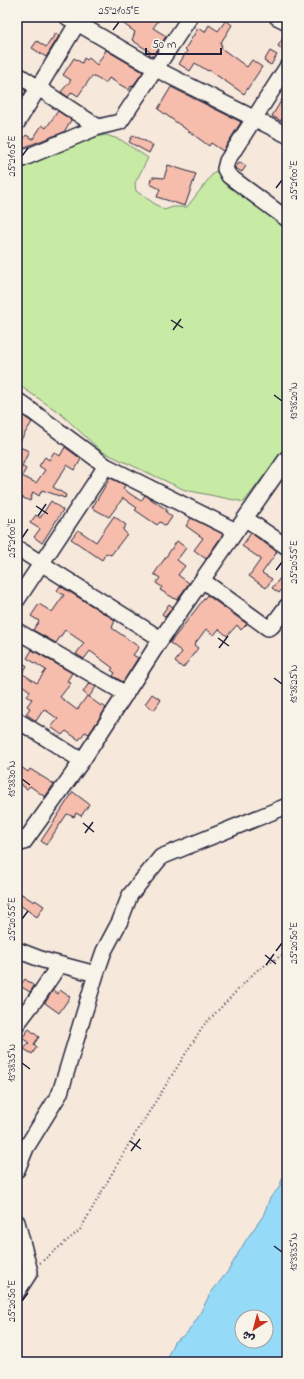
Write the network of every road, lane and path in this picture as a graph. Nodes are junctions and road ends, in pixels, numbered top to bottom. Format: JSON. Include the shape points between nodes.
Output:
{"nodes":[{"id":1,"x":190,"y":17,"type":"edge"},
{"id":2,"x":277,"y":17,"type":"edge"},
{"id":3,"x":75,"y":19,"type":"edge"},
{"id":4,"x":287,"y":22,"type":"edge"},
{"id":5,"x":287,"y":67,"type":"edge"},
{"id":6,"x":156,"y":69,"type":"junction"},
{"id":7,"x":17,"y":74,"type":"edge"},
{"id":8,"x":38,"y":88,"type":"junction"},
{"id":9,"x":255,"y":118,"type":"junction"},
{"id":10,"x":17,"y":123,"type":"edge"},
{"id":11,"x":98,"y":127,"type":"junction"},
{"id":12,"x":287,"y":135,"type":"edge"},
{"id":13,"x":17,"y":161,"type":"edge"},
{"id":14,"x":287,"y":219,"type":"edge"},
{"id":15,"x":17,"y":400,"type":"edge"},
{"id":16,"x":287,"y":458,"type":"edge"},
{"id":17,"x":106,"y":466,"type":"junction"},
{"id":18,"x":246,"y":519,"type":"junction"},
{"id":19,"x":236,"y":531,"type":"junction"},
{"id":20,"x":287,"y":547,"type":"edge"},
{"id":21,"x":17,"y":548,"type":"edge"},
{"id":22,"x":42,"y":564,"type":"junction"},
{"id":23,"x":202,"y":580,"type":"junction"},
{"id":24,"x":17,"y":600,"type":"edge"},
{"id":25,"x":287,"y":606,"type":"edge"},
{"id":26,"x":17,"y":632,"type":"edge"},
{"id":27,"x":161,"y":639,"type":"junction"},
{"id":28,"x":126,"y":694,"type":"junction"},
{"id":29,"x":17,"y":720,"type":"edge"},
{"id":30,"x":82,"y":761,"type":"junction"},
{"id":31,"x":287,"y":806,"type":"edge"},
{"id":32,"x":17,"y":844,"type":"edge"},
{"id":33,"x":17,"y":950,"type":"edge"},
{"id":34,"x":287,"y":952,"type":"edge"},
{"id":35,"x":60,"y":965,"type":"junction"},
{"id":36,"x":96,"y":974,"type":"junction"},
{"id":37,"x":17,"y":1024,"type":"edge"},
{"id":38,"x":17,"y":1170,"type":"edge"},
{"id":39,"x":17,"y":1222,"type":"edge"},
{"id":40,"x":30,"y":1272,"type":"junction"},
{"id":41,"x":17,"y":1292,"type":"edge"}],
"edges":[{"from":1,"to":6,"type":"street"},
{"from":2,"to":4,"type":"street"},
{"from":3,"to":6,"type":"street"},
{"from":3,"to":8,"type":"street"},
{"from":5,"to":9,"type":"street"},
{"from":6,"to":9,"type":"street"},
{"from":6,"to":11,"type":"street","via":[[120,122]]},
{"from":7,"to":8,"type":"street"},
{"from":8,"to":10,"type":"street"},
{"from":8,"to":11,"type":"street"},
{"from":9,"to":12,"type":"street"},
{"from":9,"to":14,"type":"street","via":[[227,161],[225,169],[229,176]]},
{"from":11,"to":13,"type":"street"},
{"from":15,"to":17,"type":"street"},
{"from":16,"to":18,"type":"street"},
{"from":17,"to":19,"type":"street"},
{"from":17,"to":22,"type":"street"},
{"from":18,"to":19,"type":"street"},
{"from":18,"to":20,"type":"street"},
{"from":19,"to":23,"type":"street"},
{"from":21,"to":22,"type":"street"},
{"from":22,"to":24,"type":"street"},
{"from":22,"to":27,"type":"street"},
{"from":23,"to":25,"type":"street","via":[[268,628]]},
{"from":23,"to":27,"type":"street"},
{"from":26,"to":28,"type":"street"},
{"from":27,"to":28,"type":"street"},
{"from":28,"to":30,"type":"street"},
{"from":29,"to":30,"type":"street"},
{"from":30,"to":32,"type":"street","via":[[24,842]]},
{"from":31,"to":36,"type":"street","via":[[161,857],[130,895]]},
{"from":33,"to":35,"type":"street"},
{"from":34,"to":40,"type":"path","via":[[256,971],[203,1026],[127,1147],[80,1230]]},
{"from":35,"to":36,"type":"street"},
{"from":35,"to":37,"type":"street"},
{"from":36,"to":38,"type":"street","via":[[60,1093],[26,1148]]},
{"from":39,"to":40,"type":"street"},
{"from":40,"to":41,"type":"street"}]}
